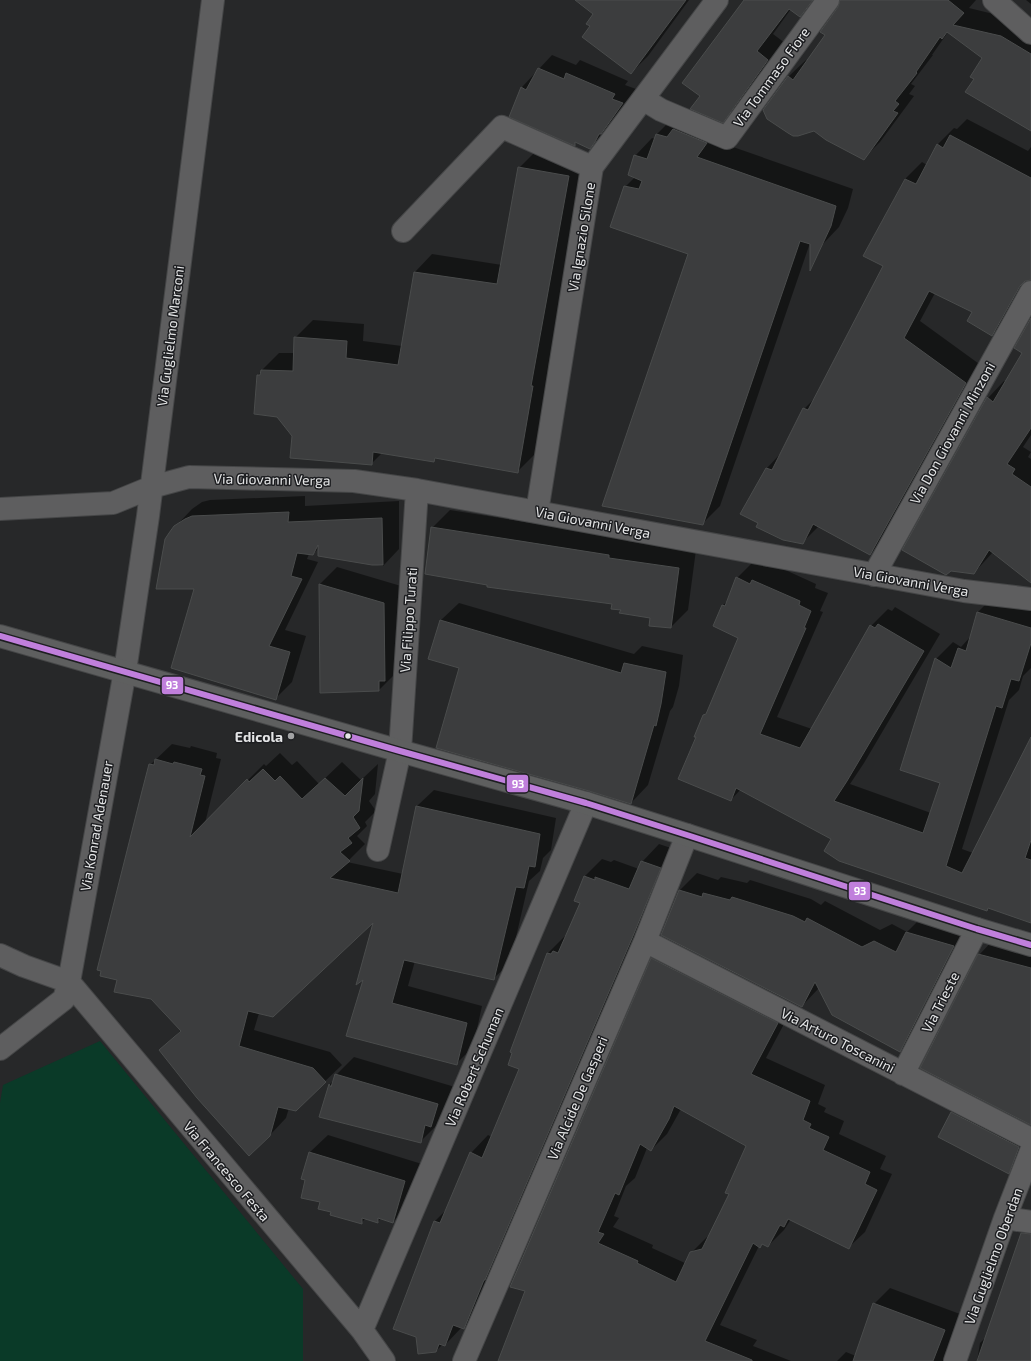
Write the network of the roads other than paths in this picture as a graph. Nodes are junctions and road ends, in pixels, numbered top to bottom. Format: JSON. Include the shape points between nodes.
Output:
{"nodes":[{"id":1,"x":212,"y":0,"type":"edge"},
{"id":2,"x":716,"y":0,"type":"edge"},
{"id":3,"x":828,"y":0,"type":"edge"},
{"id":4,"x":994,"y":0,"type":"edge"},
{"id":5,"x":1031,"y":33,"type":"edge"},
{"id":6,"x":643,"y":99,"type":"junction"},
{"id":7,"x":592,"y":167,"type":"junction"},
{"id":8,"x":403,"y":231,"type":"dead end"},
{"id":9,"x":1031,"y":292,"type":"edge"},
{"id":10,"x":152,"y":487,"type":"junction"},
{"id":11,"x":417,"y":490,"type":"junction"},
{"id":12,"x":0,"y":509,"type":"edge"},
{"id":13,"x":537,"y":512,"type":"junction"},
{"id":14,"x":874,"y":575,"type":"junction"},
{"id":15,"x":1031,"y":599,"type":"edge"},
{"id":16,"x":0,"y":636,"type":"edge"},
{"id":17,"x":125,"y":671,"type":"junction"},
{"id":18,"x":400,"y":751,"type":"junction"},
{"id":19,"x":586,"y":803,"type":"junction"},
{"id":20,"x":687,"y":835,"type":"junction"},
{"id":21,"x":378,"y":850,"type":"dead end"},
{"id":22,"x":977,"y":929,"type":"junction"},
{"id":23,"x":645,"y":941,"type":"junction"},
{"id":24,"x":1031,"y":945,"type":"edge"},
{"id":25,"x":0,"y":955,"type":"edge"},
{"id":26,"x":69,"y":982,"type":"junction"},
{"id":27,"x":0,"y":1049,"type":"edge"},
{"id":28,"x":903,"y":1074,"type":"junction"},
{"id":29,"x":1031,"y":1139,"type":"edge"},
{"id":30,"x":1031,"y":1151,"type":"edge"},
{"id":31,"x":1005,"y":1218,"type":"junction"},
{"id":32,"x":1031,"y":1222,"type":"edge"},
{"id":33,"x":362,"y":1330,"type":"junction"},
{"id":34,"x":384,"y":1361,"type":"edge"},
{"id":35,"x":464,"y":1361,"type":"edge"},
{"id":36,"x":955,"y":1361,"type":"edge"}],
"edges":[{"from":1,"to":10,"type":"street","name":"Via Guglielmo Marconi"},
{"from":2,"to":6,"type":"street","name":"Via Ignazio Silone"},
{"from":3,"to":6,"type":"street","name":"Via Tommaso Fiore","via":[[727,138],[661,110]]},
{"from":4,"to":5,"type":"street"},
{"from":6,"to":7,"type":"street","name":"Via Ignazio Silone"},
{"from":7,"to":8,"type":"street","via":[[502,127]]},
{"from":7,"to":13,"type":"street","name":"Via Ignazio Silone"},
{"from":9,"to":14,"type":"street","name":"Via Don Giovanni Minzoni"},
{"from":10,"to":11,"type":"street","name":"Via Giovanni Verga","via":[[189,477],[354,481]]},
{"from":10,"to":12,"type":"street","name":"Via Giovanni Verga","via":[[113,503]]},
{"from":10,"to":17,"type":"street","name":"Via Guglielmo Marconi"},
{"from":11,"to":13,"type":"street","name":"Via Giovanni Verga"},
{"from":11,"to":18,"type":"street","name":"Via Filippo Turati"},
{"from":13,"to":14,"type":"street","name":"Via Giovanni Verga"},
{"from":14,"to":15,"type":"street","name":"Via Giovanni Verga","via":[[964,591]]},
{"from":16,"to":17,"type":"main road"},
{"from":17,"to":18,"type":"main road"},
{"from":17,"to":26,"type":"street","name":"Via Konrad Adenauer"},
{"from":18,"to":19,"type":"main road"},
{"from":18,"to":21,"type":"street","name":"Via Filippo Turati"},
{"from":19,"to":20,"type":"main road"},
{"from":19,"to":33,"type":"street","name":"Via Robert Schuman"},
{"from":20,"to":22,"type":"main road"},
{"from":20,"to":23,"type":"street","name":"Via Alcide De Gasperi"},
{"from":22,"to":24,"type":"main road"},
{"from":22,"to":28,"type":"street","name":"Via Trieste"},
{"from":23,"to":28,"type":"street","name":"Via Arturo Toscanini"},
{"from":23,"to":35,"type":"street","name":"Via Alcide De Gasperi"},
{"from":25,"to":26,"type":"street"},
{"from":26,"to":27,"type":"street","name":"Via Konrad Adenauer","via":[[64,999]]},
{"from":26,"to":33,"type":"street","name":"Via Francesco Festa"},
{"from":28,"to":29,"type":"street","name":"Via Arturo Toscanini"},
{"from":30,"to":31,"type":"street","name":"Via Guglielmo Oberdan"},
{"from":31,"to":32,"type":"street"},
{"from":31,"to":36,"type":"street","name":"Via Guglielmo Oberdan"},
{"from":33,"to":34,"type":"street","name":"Via Francesco Festa"}]}
